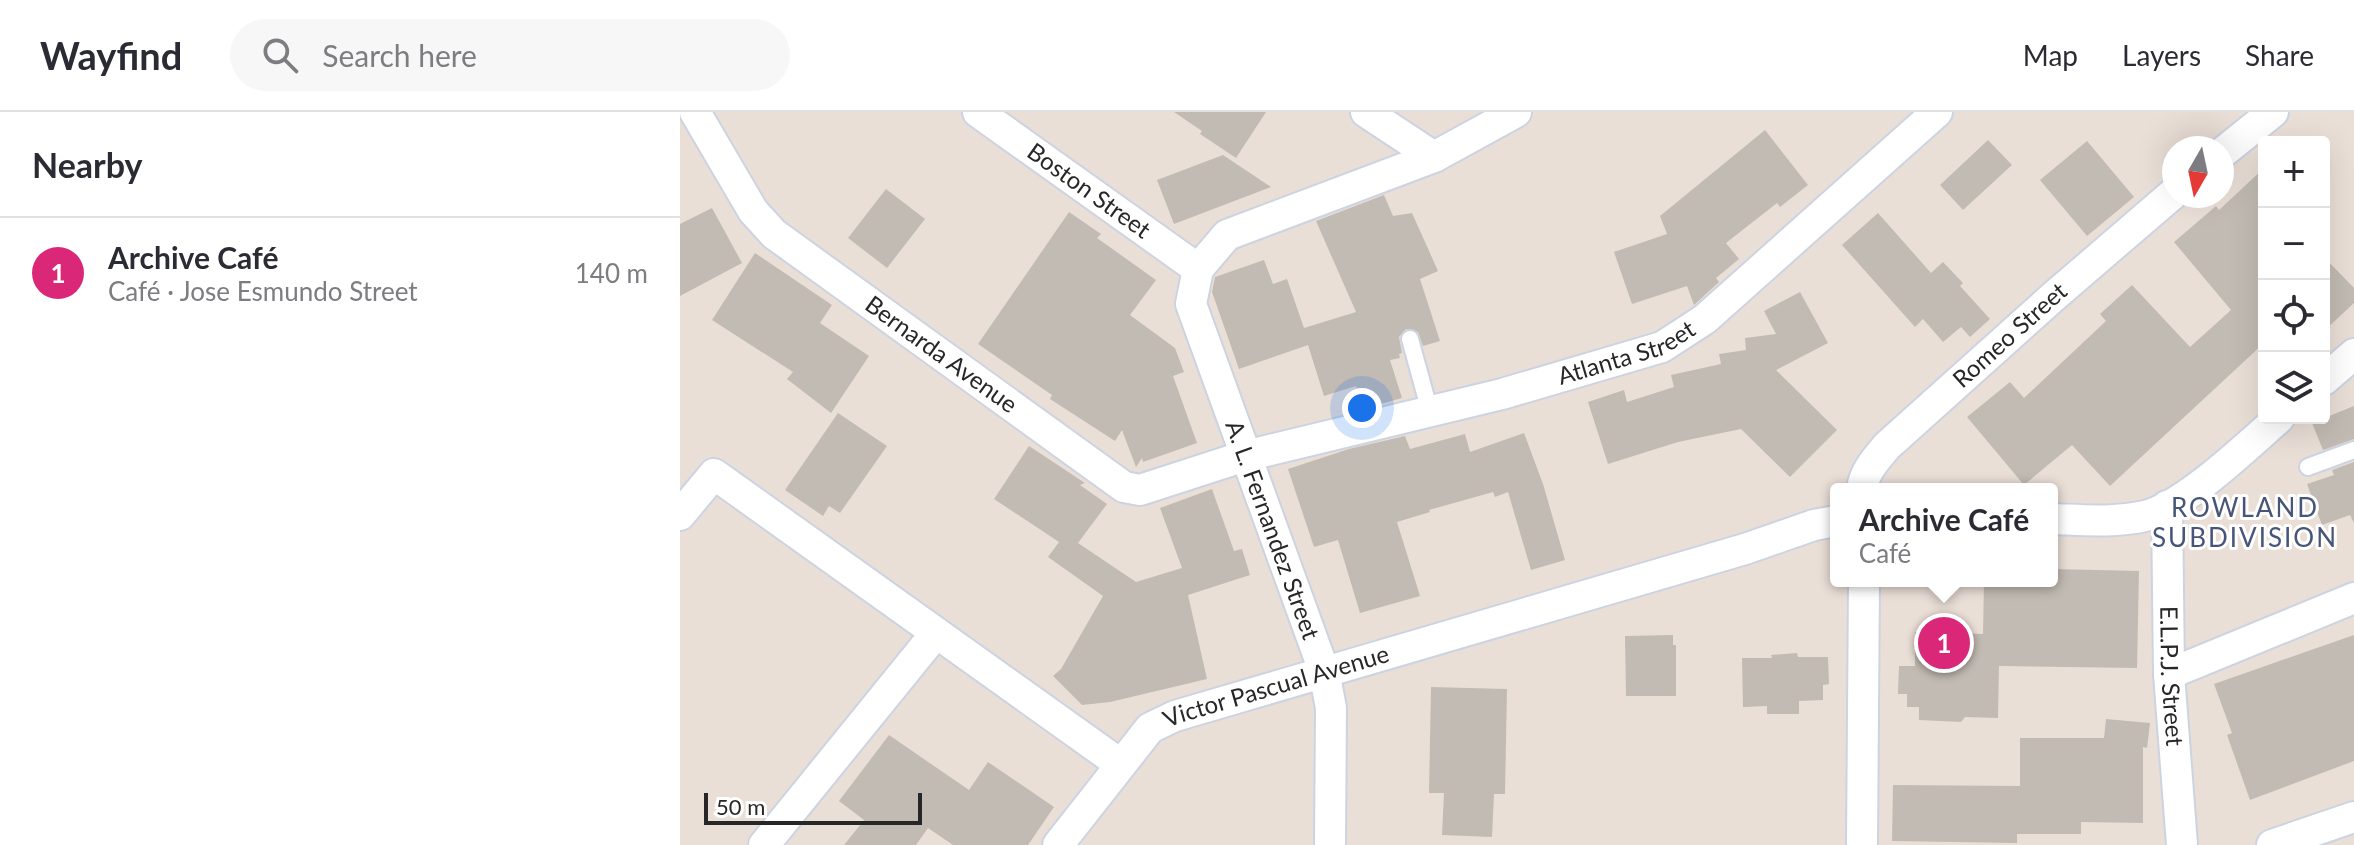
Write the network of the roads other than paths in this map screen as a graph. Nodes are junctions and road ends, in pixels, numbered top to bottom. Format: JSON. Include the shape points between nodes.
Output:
{"nodes":[{"id":1,"x":695,"y":112,"type":"edge"},
{"id":2,"x":978,"y":112,"type":"edge"},
{"id":3,"x":1366,"y":112,"type":"edge"},
{"id":4,"x":1516,"y":112,"type":"edge"},
{"id":5,"x":1937,"y":112,"type":"edge"},
{"id":6,"x":2273,"y":112,"type":"edge"},
{"id":7,"x":2234,"y":143,"type":"edge"},
{"id":8,"x":1434,"y":157,"type":"junction"},
{"id":9,"x":2162,"y":203,"type":"edge"},
{"id":10,"x":1198,"y":269,"type":"junction"},
{"id":11,"x":1410,"y":339,"type":"dead end"},
{"id":12,"x":2354,"y":354,"type":"edge"},
{"id":13,"x":2330,"y":375,"type":"edge"},
{"id":14,"x":1430,"y":412,"type":"junction"},
{"id":15,"x":2272,"y":424,"type":"edge"},
{"id":16,"x":2354,"y":450,"type":"edge"},
{"id":17,"x":1245,"y":456,"type":"junction"},
{"id":18,"x":2308,"y":467,"type":"dead end"},
{"id":19,"x":1863,"y":483,"type":"edge"},
{"id":20,"x":2167,"y":506,"type":"junction"},
{"id":21,"x":680,"y":515,"type":"edge"},
{"id":22,"x":2058,"y":519,"type":"edge"},
{"id":23,"x":1830,"y":522,"type":"edge"},
{"id":24,"x":1864,"y":587,"type":"edge"},
{"id":25,"x":2354,"y":598,"type":"edge"},
{"id":26,"x":936,"y":633,"type":"junction"},
{"id":27,"x":1324,"y":671,"type":"junction"},
{"id":28,"x":2169,"y":674,"type":"junction"},
{"id":29,"x":1120,"y":764,"type":"junction"},
{"id":30,"x":2354,"y":817,"type":"edge"},
{"id":31,"x":2316,"y":839,"type":"edge"},
{"id":32,"x":764,"y":845,"type":"edge"},
{"id":33,"x":1058,"y":845,"type":"edge"},
{"id":34,"x":1330,"y":845,"type":"edge"},
{"id":35,"x":1862,"y":845,"type":"edge"},
{"id":36,"x":2182,"y":845,"type":"edge"},
{"id":37,"x":2272,"y":845,"type":"edge"}],
"edges":[{"from":1,"to":17,"type":"street","name":"Bernarda Avenue","via":[[753,211],[774,234],[1124,487],[1140,490]]},
{"from":2,"to":10,"type":"street","name":"Boston Street"},
{"from":3,"to":8,"type":"street"},
{"from":4,"to":8,"type":"street"},
{"from":5,"to":14,"type":"street","name":"Atlanta Street","via":[[1705,319],[1662,347]]},
{"from":6,"to":7,"type":"street"},
{"from":8,"to":10,"type":"street","via":[[1227,235]]},
{"from":9,"to":19,"type":"street","name":"Romeo Street","via":[[1887,446]]},
{"from":10,"to":17,"type":"street","name":"A. L. Fernandez Street","via":[[1191,304]]},
{"from":11,"to":14,"type":"lane"},
{"from":12,"to":13,"type":"street"},
{"from":14,"to":17,"type":"street","name":"Atlanta Street"},
{"from":15,"to":20,"type":"street"},
{"from":16,"to":18,"type":"lane"},
{"from":17,"to":27,"type":"street","name":"A. L. Fernandez Street"},
{"from":20,"to":22,"type":"street","via":[[2115,520]]},
{"from":20,"to":28,"type":"street","name":"E.L.P.J. Street"},
{"from":21,"to":26,"type":"street","via":[[714,474]]},
{"from":23,"to":27,"type":"street","name":"Victor Pascual Avenue"},
{"from":24,"to":35,"type":"street"},
{"from":25,"to":28,"type":"street"},
{"from":26,"to":29,"type":"street"},
{"from":26,"to":32,"type":"street"},
{"from":27,"to":29,"type":"street","name":"Victor Pascual Avenue","via":[[1175,716],[1150,728]]},
{"from":27,"to":34,"type":"street","name":"A. L. Fernandez Street","via":[[1331,708]]},
{"from":28,"to":36,"type":"street","name":"E.L.P.J. Street"},
{"from":29,"to":33,"type":"street","name":"Victor Pascual Avenue"},
{"from":30,"to":31,"type":"street"},
{"from":31,"to":37,"type":"street"}]}
